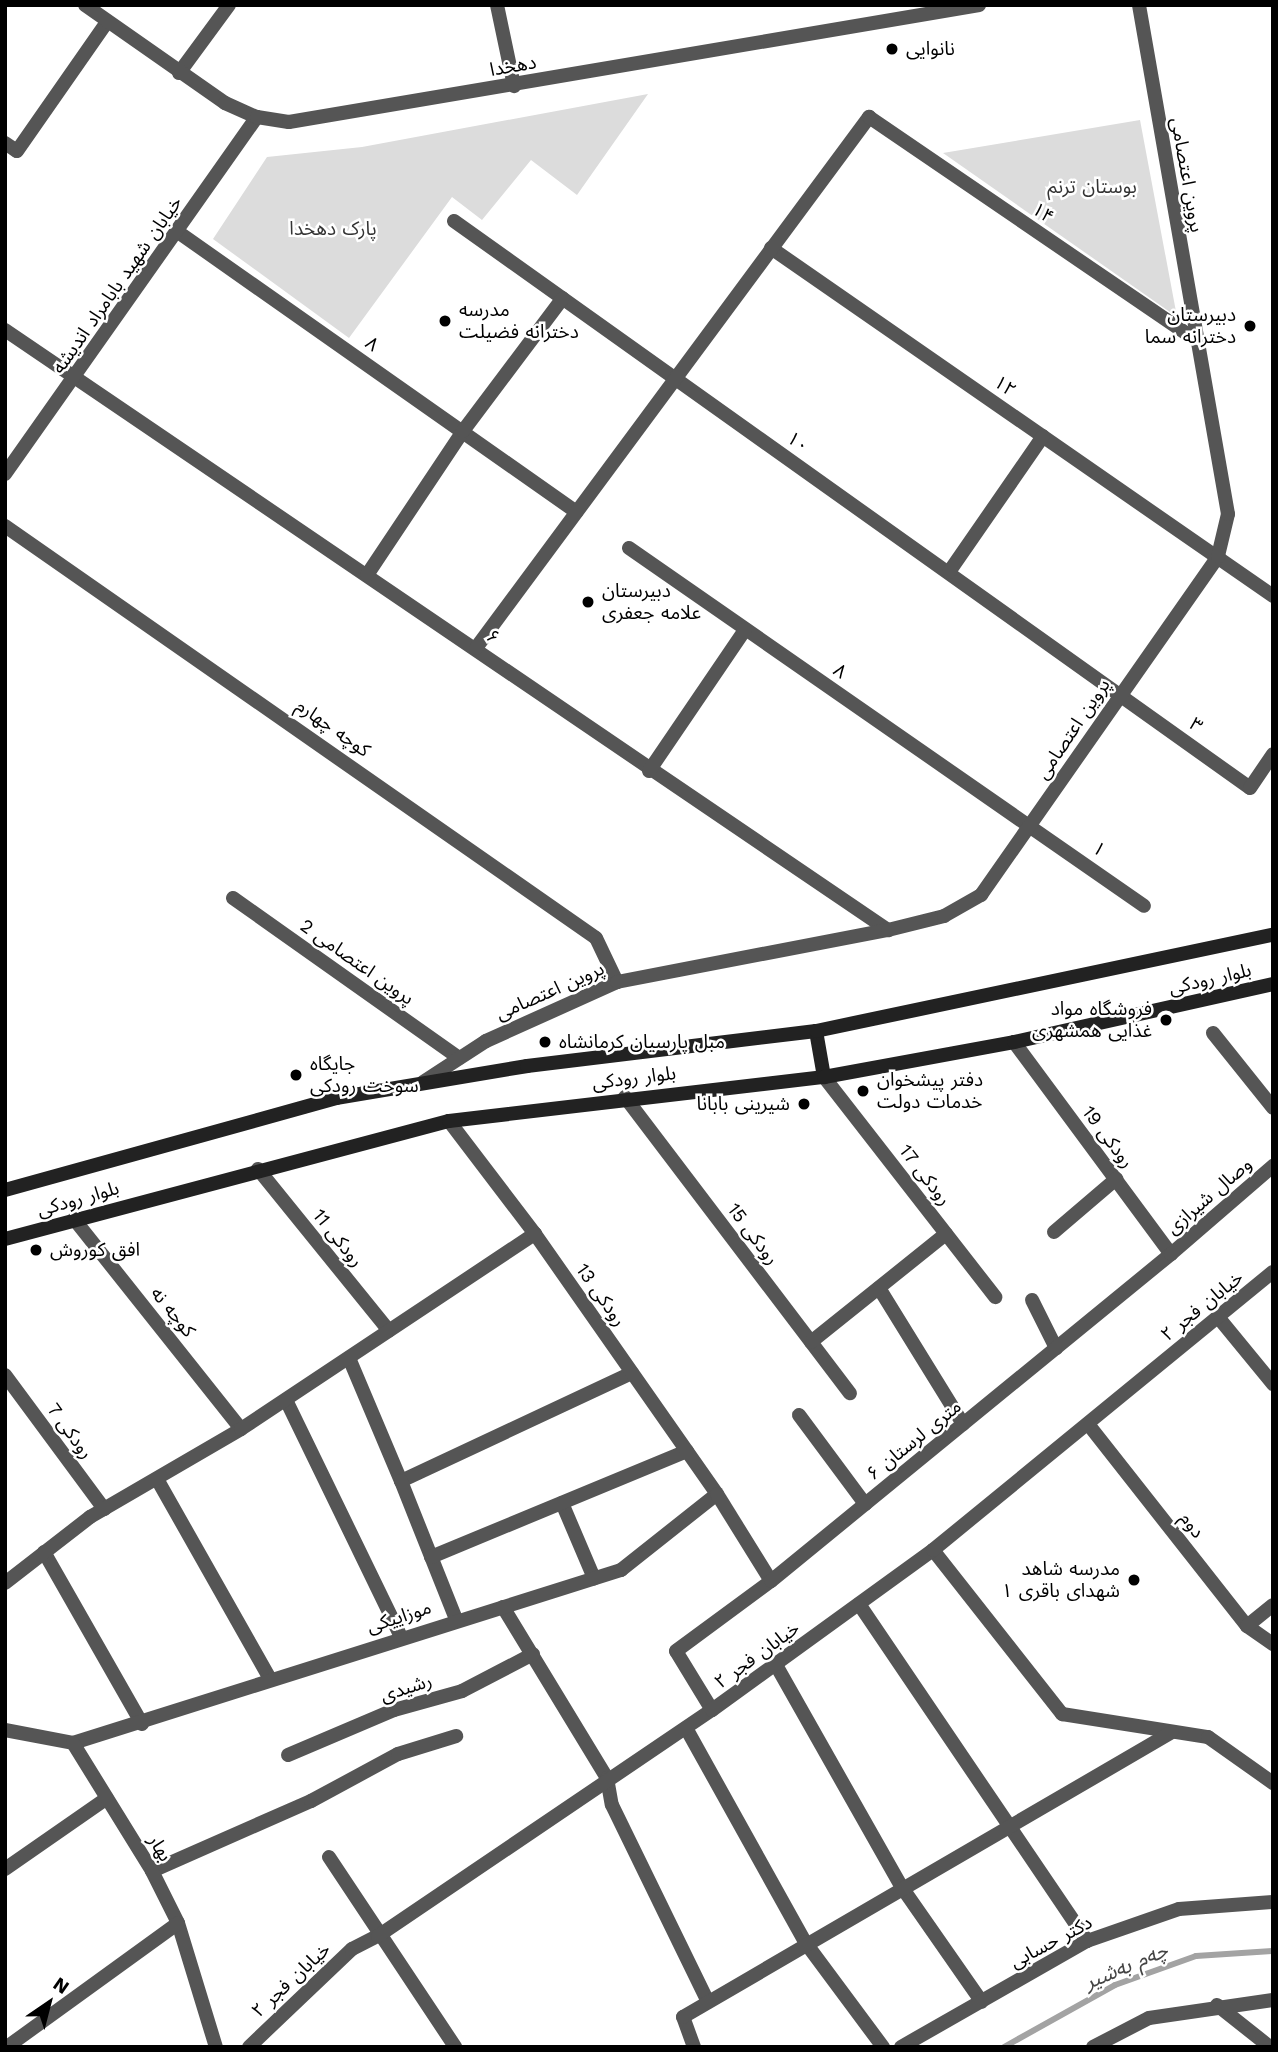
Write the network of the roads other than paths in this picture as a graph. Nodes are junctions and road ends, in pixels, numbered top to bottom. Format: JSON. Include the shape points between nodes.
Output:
{"nodes":[{"id":1,"x":85,"y":5,"type":"edge"},
{"id":2,"x":229,"y":5,"type":"edge"},
{"id":3,"x":497,"y":5,"type":"edge"},
{"id":4,"x":979,"y":5,"type":"edge"},
{"id":5,"x":1139,"y":5,"type":"edge"},
{"id":6,"x":107,"y":22,"type":"junction"},
{"id":7,"x":179,"y":74,"type":"junction"},
{"id":8,"x":514,"y":86,"type":"junction"},
{"id":9,"x":257,"y":117,"type":"junction"},
{"id":10,"x":5,"y":143,"type":"edge"},
{"id":11,"x":454,"y":221,"type":"dead end"},
{"id":12,"x":178,"y":232,"type":"junction"},
{"id":13,"x":771,"y":248,"type":"junction"},
{"id":14,"x":563,"y":298,"type":"junction"},
{"id":15,"x":5,"y":330,"type":"edge"},
{"id":16,"x":1196,"y":340,"type":"junction"},
{"id":17,"x":676,"y":378,"type":"junction"},
{"id":18,"x":75,"y":379,"type":"junction"},
{"id":19,"x":463,"y":431,"type":"junction"},
{"id":20,"x":1043,"y":436,"type":"junction"},
{"id":21,"x":5,"y":474,"type":"edge"},
{"id":22,"x":577,"y":512,"type":"junction"},
{"id":23,"x":5,"y":526,"type":"edge"},
{"id":24,"x":629,"y":548,"type":"dead end"},
{"id":25,"x":1218,"y":555,"type":"junction"},
{"id":26,"x":949,"y":572,"type":"junction"},
{"id":27,"x":367,"y":575,"type":"junction"},
{"id":28,"x":1273,"y":596,"type":"edge"},
{"id":29,"x":745,"y":630,"type":"junction"},
{"id":30,"x":476,"y":648,"type":"junction"},
{"id":31,"x":1120,"y":694,"type":"junction"},
{"id":32,"x":1273,"y":754,"type":"edge"},
{"id":33,"x":649,"y":771,"type":"junction"},
{"id":34,"x":1031,"y":824,"type":"junction"},
{"id":35,"x":233,"y":898,"type":"dead end"},
{"id":36,"x":1144,"y":906,"type":"dead end"},
{"id":37,"x":888,"y":930,"type":"junction"},
{"id":38,"x":1273,"y":935,"type":"edge"},
{"id":39,"x":617,"y":982,"type":"junction"},
{"id":40,"x":1273,"y":984,"type":"edge"},
{"id":41,"x":816,"y":1031,"type":"junction"},
{"id":42,"x":1213,"y":1033,"type":"dead end"},
{"id":43,"x":1014,"y":1042,"type":"junction"},
{"id":44,"x":459,"y":1058,"type":"junction"},
{"id":45,"x":824,"y":1077,"type":"junction"},
{"id":46,"x":423,"y":1082,"type":"junction"},
{"id":47,"x":625,"y":1097,"type":"junction"},
{"id":48,"x":1273,"y":1108,"type":"edge"},
{"id":49,"x":449,"y":1121,"type":"junction"},
{"id":50,"x":1273,"y":1166,"type":"edge"},
{"id":51,"x":258,"y":1169,"type":"junction"},
{"id":52,"x":1116,"y":1179,"type":"junction"},
{"id":53,"x":5,"y":1190,"type":"edge"},
{"id":54,"x":74,"y":1219,"type":"junction"},
{"id":55,"x":1054,"y":1232,"type":"dead end"},
{"id":56,"x":535,"y":1234,"type":"junction"},
{"id":57,"x":946,"y":1234,"type":"junction"},
{"id":58,"x":5,"y":1239,"type":"edge"},
{"id":59,"x":1171,"y":1254,"type":"junction"},
{"id":60,"x":1273,"y":1272,"type":"edge"},
{"id":61,"x":879,"y":1288,"type":"junction"},
{"id":62,"x":995,"y":1297,"type":"dead end"},
{"id":63,"x":1032,"y":1300,"type":"dead end"},
{"id":64,"x":1219,"y":1317,"type":"junction"},
{"id":65,"x":388,"y":1331,"type":"junction"},
{"id":66,"x":811,"y":1342,"type":"junction"},
{"id":67,"x":1056,"y":1348,"type":"junction"},
{"id":68,"x":349,"y":1358,"type":"junction"},
{"id":69,"x":632,"y":1373,"type":"junction"},
{"id":70,"x":5,"y":1375,"type":"edge"},
{"id":71,"x":1273,"y":1384,"type":"edge"},
{"id":72,"x":850,"y":1393,"type":"dead end"},
{"id":73,"x":286,"y":1399,"type":"junction"},
{"id":74,"x":799,"y":1415,"type":"dead end"},
{"id":75,"x":963,"y":1424,"type":"junction"},
{"id":76,"x":1088,"y":1424,"type":"junction"},
{"id":77,"x":241,"y":1429,"type":"junction"},
{"id":78,"x":687,"y":1451,"type":"junction"},
{"id":79,"x":156,"y":1479,"type":"junction"},
{"id":80,"x":401,"y":1481,"type":"junction"},
{"id":81,"x":717,"y":1494,"type":"junction"},
{"id":82,"x":562,"y":1503,"type":"junction"},
{"id":83,"x":865,"y":1504,"type":"junction"},
{"id":84,"x":104,"y":1509,"type":"junction"},
{"id":85,"x":933,"y":1550,"type":"junction"},
{"id":86,"x":44,"y":1552,"type":"junction"},
{"id":87,"x":431,"y":1557,"type":"junction"},
{"id":88,"x":594,"y":1578,"type":"junction"},
{"id":89,"x":771,"y":1581,"type":"junction"},
{"id":90,"x":5,"y":1583,"type":"edge"},
{"id":91,"x":859,"y":1604,"type":"junction"},
{"id":92,"x":1273,"y":1605,"type":"edge"},
{"id":93,"x":503,"y":1607,"type":"junction"},
{"id":94,"x":456,"y":1619,"type":"junction"},
{"id":95,"x":1247,"y":1626,"type":"junction"},
{"id":96,"x":401,"y":1637,"type":"junction"},
{"id":97,"x":1273,"y":1644,"type":"edge"},
{"id":98,"x":534,"y":1654,"type":"junction"},
{"id":99,"x":776,"y":1665,"type":"junction"},
{"id":100,"x":270,"y":1679,"type":"junction"},
{"id":101,"x":712,"y":1710,"type":"junction"},
{"id":102,"x":142,"y":1724,"type":"junction"},
{"id":103,"x":686,"y":1728,"type":"junction"},
{"id":104,"x":5,"y":1730,"type":"edge"},
{"id":105,"x":1172,"y":1732,"type":"junction"},
{"id":106,"x":456,"y":1737,"type":"dead end"},
{"id":107,"x":73,"y":1743,"type":"junction"},
{"id":108,"x":288,"y":1755,"type":"dead end"},
{"id":109,"x":607,"y":1778,"type":"junction"},
{"id":110,"x":1273,"y":1783,"type":"edge"},
{"id":111,"x":107,"y":1798,"type":"junction"},
{"id":112,"x":1009,"y":1829,"type":"junction"},
{"id":113,"x":329,"y":1857,"type":"dead end"},
{"id":114,"x":5,"y":1869,"type":"edge"},
{"id":115,"x":152,"y":1871,"type":"junction"},
{"id":116,"x":901,"y":1886,"type":"junction"},
{"id":117,"x":1273,"y":1902,"type":"edge"},
{"id":118,"x":178,"y":1923,"type":"junction"},
{"id":119,"x":378,"y":1936,"type":"junction"},
{"id":120,"x":1087,"y":1941,"type":"junction"},
{"id":121,"x":805,"y":1942,"type":"junction"},
{"id":122,"x":1273,"y":2000,"type":"edge"},
{"id":123,"x":982,"y":2001,"type":"junction"},
{"id":124,"x":708,"y":2002,"type":"junction"},
{"id":125,"x":1217,"y":2005,"type":"junction"},
{"id":126,"x":7,"y":2047,"type":"edge"},
{"id":127,"x":216,"y":2047,"type":"edge"},
{"id":128,"x":248,"y":2047,"type":"edge"},
{"id":129,"x":455,"y":2047,"type":"edge"},
{"id":130,"x":694,"y":2047,"type":"edge"},
{"id":131,"x":883,"y":2047,"type":"edge"},
{"id":132,"x":901,"y":2047,"type":"edge"},
{"id":133,"x":1093,"y":2047,"type":"edge"},
{"id":134,"x":1270,"y":2047,"type":"edge"}],
"edges":[{"from":1,"to":6,"type":"street","name":"دهخدا"},
{"from":2,"to":7,"type":"street"},
{"from":3,"to":8,"type":"street"},
{"from":4,"to":8,"type":"street","name":"دهخدا"},
{"from":5,"to":16,"type":"street","name":"پروین اعتصامی"},
{"from":6,"to":7,"type":"street","name":"دهخدا"},
{"from":6,"to":10,"type":"street","via":[[17,151]]},
{"from":7,"to":9,"type":"street","name":"دهخدا"},
{"from":8,"to":9,"type":"street","name":"دهخدا","via":[[315,120]]},
{"from":9,"to":12,"type":"street","name":"خیابان شهید بابامراد اندیشه"},
{"from":11,"to":14,"type":"street","name":"۱۰"},
{"from":12,"to":18,"type":"street","name":"خیابان شهید بابامراد اندیشه"},
{"from":12,"to":19,"type":"street","name":"۸"},
{"from":13,"to":16,"type":"street","name":"۱۴","via":[[869,117]]},
{"from":13,"to":17,"type":"street"},
{"from":13,"to":20,"type":"street","name":"۱۲"},
{"from":14,"to":17,"type":"street","name":"۱۰"},
{"from":14,"to":19,"type":"street"},
{"from":15,"to":18,"type":"street","name":"۶"},
{"from":16,"to":25,"type":"street","name":"پروین اعتصامی","via":[[1228,514]]},
{"from":17,"to":22,"type":"street"},
{"from":17,"to":26,"type":"street","name":"۱۰"},
{"from":18,"to":21,"type":"street","name":"خیابان شهید بابامراد اندیشه"},
{"from":18,"to":27,"type":"street","name":"۶"},
{"from":19,"to":22,"type":"street","name":"۸"},
{"from":19,"to":27,"type":"street"},
{"from":20,"to":25,"type":"street","name":"۱۲"},
{"from":20,"to":26,"type":"street"},
{"from":22,"to":30,"type":"street"},
{"from":23,"to":39,"type":"street","name":"کوچه چهارم","via":[[596,938]]},
{"from":24,"to":29,"type":"street","name":"۸"},
{"from":25,"to":28,"type":"street","name":"۱۲"},
{"from":25,"to":31,"type":"street","name":"پروین اعتصامی"},
{"from":26,"to":31,"type":"street","name":"۱۰"},
{"from":27,"to":30,"type":"street","name":"۶"},
{"from":29,"to":33,"type":"street"},
{"from":29,"to":34,"type":"street","name":"۸"},
{"from":30,"to":33,"type":"street","name":"۶"},
{"from":31,"to":32,"type":"street","name":"۳","via":[[1250,788]]},
{"from":31,"to":34,"type":"street","name":"پروین اعتصامی"},
{"from":33,"to":37,"type":"street","name":"۶"},
{"from":34,"to":36,"type":"street","name":"۱"},
{"from":34,"to":37,"type":"street","name":"پروین اعتصامی","via":[[981,895],[944,916]]},
{"from":35,"to":44,"type":"street","name":"پروین اعتصامی 2"},
{"from":37,"to":39,"type":"street","name":"پروین اعتصامی"},
{"from":38,"to":41,"type":"main road","name":"بلوار رودکی"},
{"from":39,"to":44,"type":"street","name":"پروین اعتصامی","via":[[486,1041]]},
{"from":40,"to":43,"type":"main road","name":"بلوار رودکی"},
{"from":41,"to":45,"type":"main road"},
{"from":41,"to":46,"type":"main road","name":"بلوار رودکی"},
{"from":42,"to":48,"type":"street"},
{"from":43,"to":45,"type":"main road","name":"بلوار رودکی"},
{"from":43,"to":52,"type":"street","name":"رودکی 19"},
{"from":44,"to":46,"type":"street","name":"پروین اعتصامی"},
{"from":45,"to":47,"type":"main road","name":"بلوار رودکی"},
{"from":45,"to":57,"type":"street","name":"رودکی 17"},
{"from":46,"to":53,"type":"main road","name":"بلوار رودکی","via":[[336,1098]]},
{"from":47,"to":49,"type":"main road","name":"بلوار رودکی"},
{"from":47,"to":66,"type":"street","name":"رودکی 15"},
{"from":49,"to":51,"type":"main road","name":"بلوار رودکی"},
{"from":49,"to":56,"type":"street","name":"رودکی 13"},
{"from":50,"to":59,"type":"street","name":"وصال شیرازی"},
{"from":51,"to":54,"type":"main road","name":"بلوار رودکی"},
{"from":51,"to":65,"type":"street","name":"رودکی 11"},
{"from":52,"to":55,"type":"street"},
{"from":52,"to":59,"type":"street","name":"رودکی 19"},
{"from":54,"to":58,"type":"main road","name":"بلوار رودکی"},
{"from":54,"to":77,"type":"street","name":"کوچه نه"},
{"from":56,"to":65,"type":"street"},
{"from":56,"to":69,"type":"street","name":"رودکی 13"},
{"from":57,"to":61,"type":"street"},
{"from":57,"to":62,"type":"street","name":"رودکی 17"},
{"from":59,"to":67,"type":"street","name":"۶ متری لرستان"},
{"from":60,"to":64,"type":"street","name":"خیابان فجر ۲"},
{"from":61,"to":66,"type":"street"},
{"from":61,"to":75,"type":"street"},
{"from":63,"to":67,"type":"street"},
{"from":64,"to":71,"type":"street"},
{"from":64,"to":76,"type":"street","name":"خیابان فجر ۲"},
{"from":65,"to":68,"type":"street"},
{"from":66,"to":72,"type":"street","name":"رودکی 15"},
{"from":67,"to":75,"type":"street","name":"۶ متری لرستان"},
{"from":68,"to":73,"type":"street"},
{"from":68,"to":80,"type":"street"},
{"from":69,"to":78,"type":"street","name":"رودکی 13"},
{"from":69,"to":80,"type":"street"},
{"from":70,"to":84,"type":"street","name":"رودکی 7"},
{"from":73,"to":77,"type":"street"},
{"from":73,"to":96,"type":"street"},
{"from":74,"to":83,"type":"street"},
{"from":75,"to":83,"type":"street","name":"۶ متری لرستان"},
{"from":76,"to":85,"type":"street","name":"خیابان فجر ۲"},
{"from":76,"to":95,"type":"street","name":"دوم"},
{"from":77,"to":79,"type":"street"},
{"from":78,"to":81,"type":"street","name":"رودکی 13"},
{"from":78,"to":82,"type":"street"},
{"from":79,"to":84,"type":"street"},
{"from":79,"to":100,"type":"street"},
{"from":80,"to":87,"type":"street"},
{"from":81,"to":88,"type":"street","name":"موزاییکی","via":[[621,1570]]},
{"from":81,"to":89,"type":"street","name":"رودکی 13"},
{"from":82,"to":87,"type":"street"},
{"from":82,"to":88,"type":"street"},
{"from":83,"to":89,"type":"street","name":"۶ متری لرستان"},
{"from":84,"to":86,"type":"street"},
{"from":85,"to":91,"type":"street","name":"خیابان فجر ۲"},
{"from":85,"to":105,"type":"street","via":[[1062,1714]]},
{"from":86,"to":90,"type":"street"},
{"from":86,"to":102,"type":"street"},
{"from":87,"to":94,"type":"street"},
{"from":88,"to":93,"type":"street","name":"موزاییکی"},
{"from":89,"to":101,"type":"street","name":"۶ متری لرستان","via":[[676,1651]]},
{"from":91,"to":99,"type":"street","name":"خیابان فجر ۲"},
{"from":91,"to":112,"type":"street"},
{"from":92,"to":95,"type":"street"},
{"from":93,"to":94,"type":"street","name":"موزاییکی"},
{"from":93,"to":98,"type":"street"},
{"from":94,"to":96,"type":"street","name":"موزاییکی"},
{"from":95,"to":97,"type":"street","name":"دوم"},
{"from":96,"to":100,"type":"street","name":"موزاییکی"},
{"from":98,"to":108,"type":"street","name":"رشیدی","via":[[462,1691],[394,1710]]},
{"from":98,"to":109,"type":"street"},
{"from":99,"to":101,"type":"street","name":"خیابان فجر ۲"},
{"from":99,"to":116,"type":"street"},
{"from":100,"to":102,"type":"street","name":"موزاییکی"},
{"from":101,"to":103,"type":"street","name":"خیابان فجر ۲"},
{"from":102,"to":107,"type":"street","name":"موزاییکی"},
{"from":103,"to":109,"type":"street","name":"خیابان فجر ۲"},
{"from":103,"to":121,"type":"street"},
{"from":104,"to":107,"type":"street"},
{"from":105,"to":110,"type":"street","via":[[1208,1737]]},
{"from":105,"to":112,"type":"street"},
{"from":106,"to":115,"type":"street","via":[[398,1754],[311,1801]]},
{"from":107,"to":111,"type":"street","name":"بهار"},
{"from":109,"to":119,"type":"street","name":"خیابان فجر ۲"},
{"from":109,"to":124,"type":"street","via":[[612,1805]]},
{"from":111,"to":114,"type":"street"},
{"from":111,"to":115,"type":"street","name":"بهار"},
{"from":112,"to":116,"type":"street"},
{"from":112,"to":120,"type":"street"},
{"from":113,"to":119,"type":"street"},
{"from":115,"to":118,"type":"street","name":"بهار"},
{"from":116,"to":121,"type":"street"},
{"from":116,"to":123,"type":"street"},
{"from":117,"to":120,"type":"street","name":"دکتر حسابی","via":[[1179,1909]]},
{"from":118,"to":126,"type":"street"},
{"from":118,"to":127,"type":"street","name":"بهار"},
{"from":119,"to":128,"type":"street","name":"خیابان فجر ۲","via":[[352,1949]]},
{"from":119,"to":129,"type":"street"},
{"from":120,"to":123,"type":"street","name":"دکتر حسابی"},
{"from":121,"to":124,"type":"street"},
{"from":121,"to":131,"type":"street"},
{"from":122,"to":125,"type":"street"},
{"from":123,"to":132,"type":"street","name":"دکتر حسابی"},
{"from":124,"to":130,"type":"street","via":[[683,2017]]},
{"from":125,"to":133,"type":"street","via":[[1149,2018]]},
{"from":125,"to":134,"type":"street"}]}
